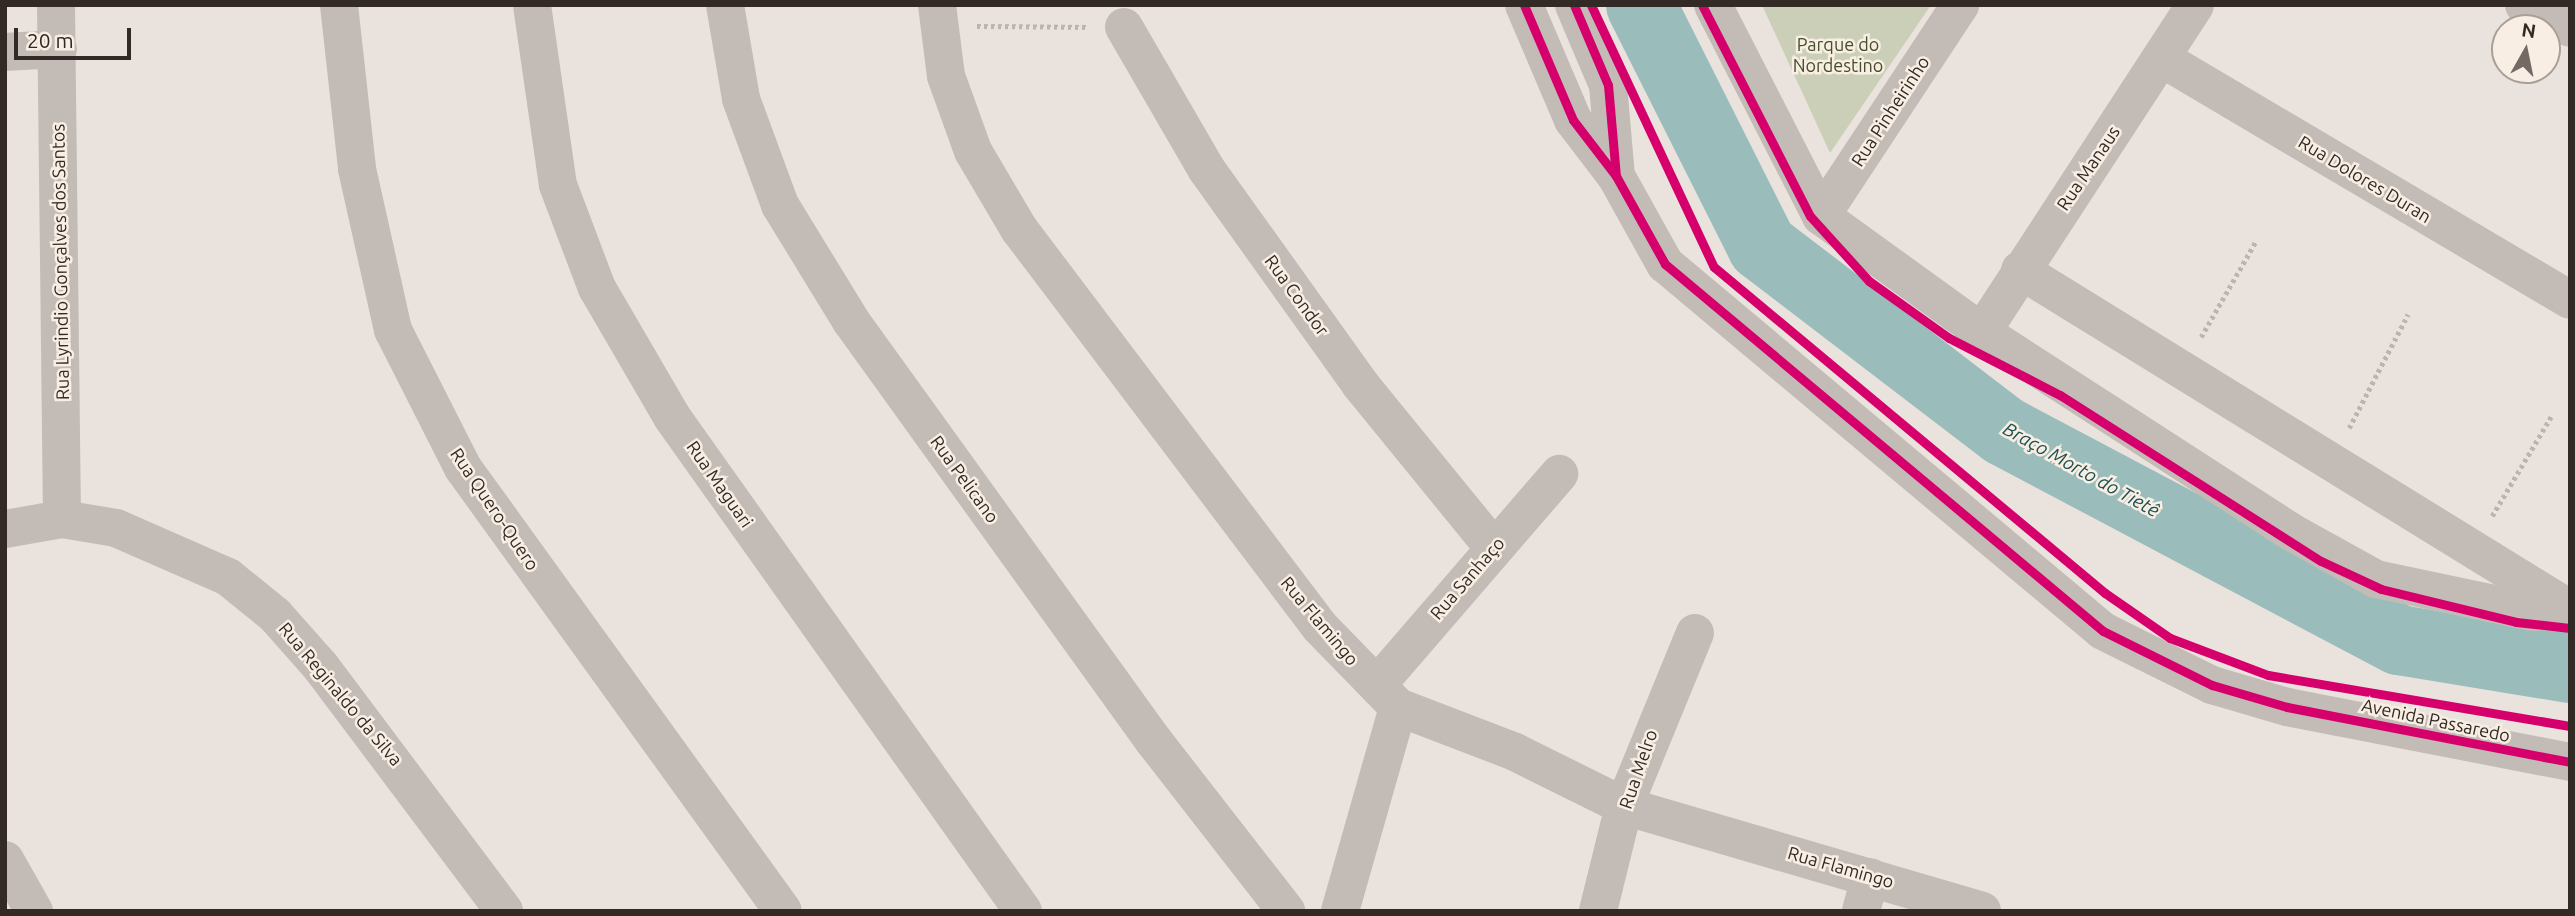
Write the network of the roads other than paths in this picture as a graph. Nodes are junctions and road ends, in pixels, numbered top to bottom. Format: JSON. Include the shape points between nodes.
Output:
{"nodes":[{"id":1,"x":56,"y":5,"type":"edge"},
{"id":2,"x":339,"y":5,"type":"edge"},
{"id":3,"x":532,"y":5,"type":"edge"},
{"id":4,"x":725,"y":5,"type":"edge"},
{"id":5,"x":1524,"y":5,"type":"edge"},
{"id":6,"x":1574,"y":5,"type":"edge"},
{"id":7,"x":1713,"y":5,"type":"edge"},
{"id":8,"x":1960,"y":5,"type":"edge"},
{"id":9,"x":2194,"y":5,"type":"edge"},
{"id":10,"x":2524,"y":5,"type":"edge"},
{"id":11,"x":937,"y":15,"type":"edge"},
{"id":12,"x":1124,"y":27,"type":"road end"},
{"id":13,"x":2570,"y":28,"type":"edge"},
{"id":14,"x":58,"y":48,"type":"junction"},
{"id":15,"x":5,"y":52,"type":"edge"},
{"id":16,"x":2161,"y":58,"type":"junction"},
{"id":17,"x":1616,"y":176,"type":"junction"},
{"id":18,"x":1821,"y":216,"type":"junction"},
{"id":19,"x":2020,"y":270,"type":"junction"},
{"id":20,"x":2570,"y":300,"type":"edge"},
{"id":21,"x":1982,"y":332,"type":"junction"},
{"id":22,"x":1559,"y":474,"type":"dead end"},
{"id":23,"x":62,"y":519,"type":"junction"},
{"id":24,"x":5,"y":529,"type":"edge"},
{"id":25,"x":1493,"y":547,"type":"junction"},
{"id":26,"x":2570,"y":610,"type":"edge"},
{"id":27,"x":1695,"y":633,"type":"dead end"},
{"id":28,"x":1387,"y":696,"type":"junction"},
{"id":29,"x":2570,"y":762,"type":"edge"},
{"id":30,"x":1624,"y":806,"type":"junction"},
{"id":31,"x":5,"y":860,"type":"edge"},
{"id":32,"x":1865,"y":894,"type":"edge"},
{"id":33,"x":34,"y":911,"type":"edge"},
{"id":34,"x":504,"y":911,"type":"edge"},
{"id":35,"x":783,"y":911,"type":"edge"},
{"id":36,"x":1023,"y":911,"type":"edge"},
{"id":37,"x":1286,"y":911,"type":"edge"},
{"id":38,"x":1340,"y":911,"type":"edge"},
{"id":39,"x":1598,"y":911,"type":"edge"},
{"id":40,"x":1982,"y":911,"type":"edge"}],
"edges":[{"from":1,"to":14,"type":"street","name":"Rua Lyrindio Gonçalves dos Santos"},
{"from":2,"to":35,"type":"street","name":"Rua Quero-Quero","via":[[357,169],[393,330],[463,468]]},
{"from":3,"to":36,"type":"street","name":"Rua Maguari","via":[[558,184],[597,288],[673,417]]},
{"from":4,"to":37,"type":"street","name":"Rua Pelicano","via":[[741,99],[780,205],[851,321],[1153,740]]},
{"from":5,"to":17,"type":"street","name":"Avenida Passaredo","via":[[1573,120]]},
{"from":6,"to":17,"type":"street","name":"Avenida Passaredo","via":[[1608,85]]},
{"from":7,"to":18,"type":"street"},
{"from":8,"to":18,"type":"street","name":"Rua Pinheirinho"},
{"from":9,"to":16,"type":"street","name":"Rua Manaus"},
{"from":10,"to":13,"type":"street"},
{"from":11,"to":28,"type":"street","name":"Rua Flamingo","via":[[946,76],[973,151],[1019,229],[1321,627]]},
{"from":12,"to":25,"type":"street","name":"Rua Condor","via":[[1207,170],[1360,384]]},
{"from":14,"to":15,"type":"street"},
{"from":14,"to":23,"type":"street","name":"Rua Lyrindio Gonçalves dos Santos"},
{"from":16,"to":19,"type":"street","name":"Rua Manaus"},
{"from":16,"to":20,"type":"street","name":"Rua Dolores Duran"},
{"from":17,"to":29,"type":"street","name":"Avenida Passaredo","via":[[1665,264],[2103,631],[2187,675],[2287,707]]},
{"from":18,"to":21,"type":"street"},
{"from":19,"to":21,"type":"street","name":"Rua Manaus"},
{"from":19,"to":26,"type":"street"},
{"from":21,"to":26,"type":"street","via":[[2293,533],[2376,579],[2532,612]]},
{"from":22,"to":25,"type":"street","name":"Rua Sanhaço"},
{"from":23,"to":24,"type":"street","name":"Rua Reginaldo da Silva"},
{"from":23,"to":34,"type":"street","name":"Rua Reginaldo da Silva","via":[[116,528],[171,549],[228,577],[275,615],[396,759]]},
{"from":25,"to":28,"type":"street","name":"Rua Sanhaço"},
{"from":27,"to":30,"type":"street","name":"Rua Melro"},
{"from":28,"to":30,"type":"street","name":"Rua Flamingo"},
{"from":28,"to":38,"type":"street","name":"Rua Sanhaço"},
{"from":30,"to":32,"type":"street","name":"Rua Flamingo"},
{"from":30,"to":39,"type":"street","name":"Rua Melro"},
{"from":31,"to":33,"type":"street"},
{"from":32,"to":40,"type":"street","name":"Rua Flamingo"}]}
